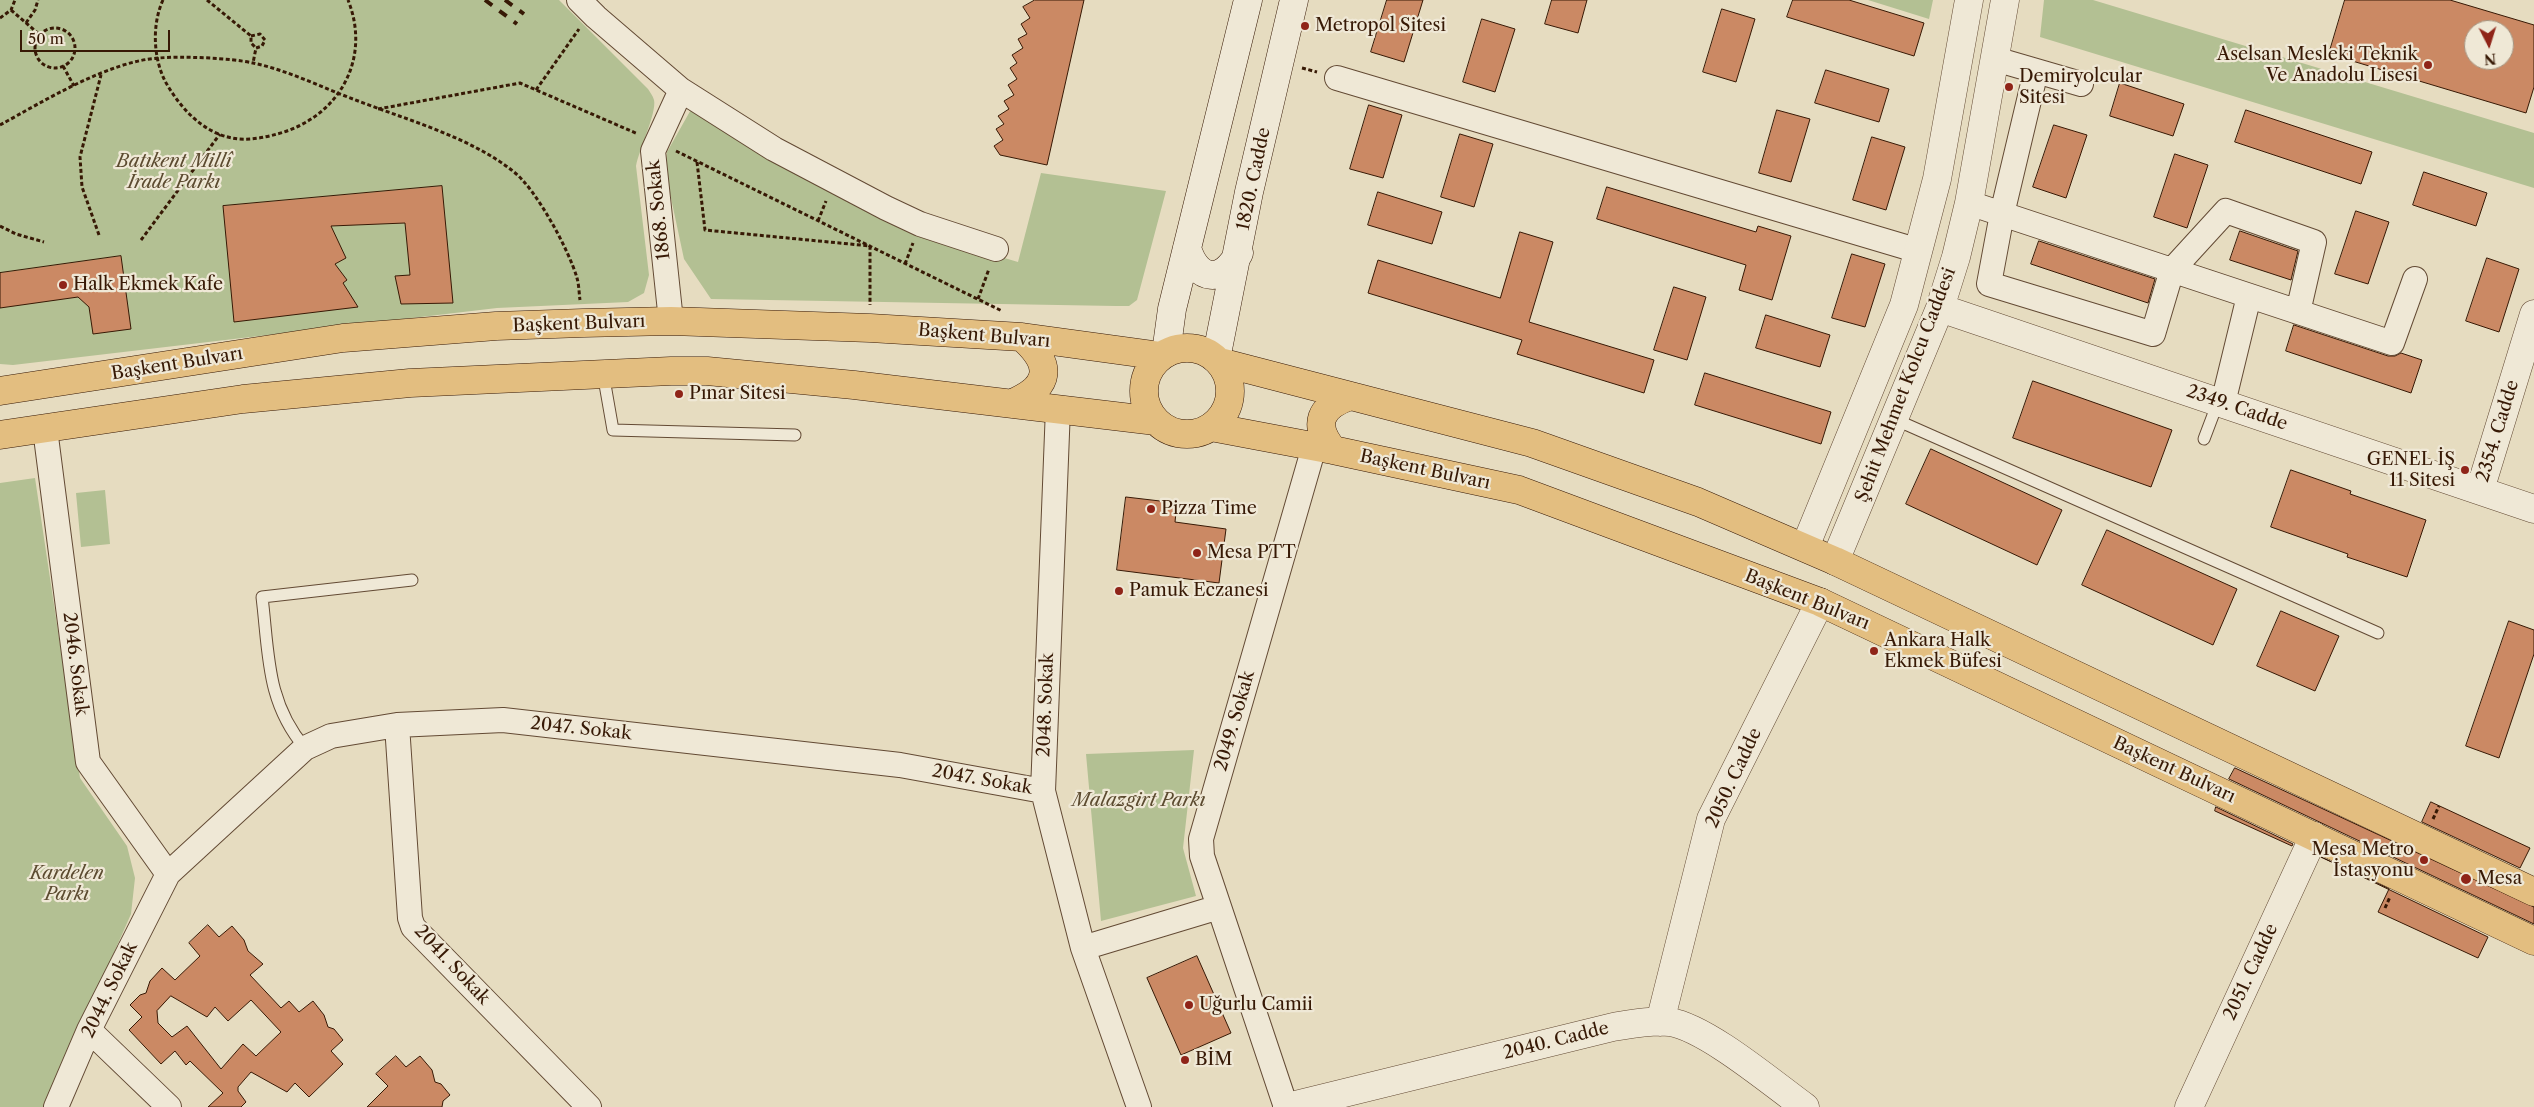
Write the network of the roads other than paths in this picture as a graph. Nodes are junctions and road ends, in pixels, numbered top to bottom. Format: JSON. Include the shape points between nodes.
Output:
{"nodes":[{"id":1,"x":1248,"y":0,"type":"edge"},
{"id":2,"x":1294,"y":0,"type":"edge"},
{"id":3,"x":1969,"y":0,"type":"edge"},
{"id":4,"x":2006,"y":0,"type":"edge"},
{"id":5,"x":592,"y":7,"type":"edge"},
{"id":6,"x":1995,"y":59,"type":"junction"},
{"id":7,"x":2036,"y":71,"type":"junction"},
{"id":8,"x":1337,"y":78,"type":"road end"},
{"id":9,"x":2081,"y":84,"type":"dead end"},
{"id":10,"x":681,"y":90,"type":"junction"},
{"id":11,"x":1968,"y":203,"type":"junction"},
{"id":12,"x":2002,"y":214,"type":"junction"},
{"id":13,"x":1187,"y":248,"type":"junction"},
{"id":14,"x":996,"y":249,"type":"road end"},
{"id":15,"x":1919,"y":251,"type":"junction"},
{"id":16,"x":1239,"y":253,"type":"junction"},
{"id":17,"x":2172,"y":270,"type":"junction"},
{"id":18,"x":2415,"y":279,"type":"dead end"},
{"id":19,"x":2248,"y":296,"type":"junction"},
{"id":20,"x":1940,"y":308,"type":"junction"},
{"id":21,"x":2298,"y":312,"type":"junction"},
{"id":22,"x":2534,"y":314,"type":"edge"},
{"id":23,"x":671,"y":321,"type":"junction"},
{"id":24,"x":1022,"y":337,"type":"junction"},
{"id":25,"x":1164,"y":355,"type":"junction"},
{"id":26,"x":1218,"y":361,"type":"junction"},
{"id":27,"x":603,"y":373,"type":"junction"},
{"id":28,"x":0,"y":391,"type":"edge"},
{"id":29,"x":1350,"y":396,"type":"junction"},
{"id":30,"x":1013,"y":403,"type":"junction"},
{"id":31,"x":2220,"y":403,"type":"junction"},
{"id":32,"x":1058,"y":408,"type":"junction"},
{"id":33,"x":1894,"y":419,"type":"junction"},
{"id":34,"x":1156,"y":421,"type":"junction"},
{"id":35,"x":1211,"y":427,"type":"junction"},
{"id":36,"x":45,"y":429,"type":"junction"},
{"id":37,"x":0,"y":435,"type":"edge"},
{"id":38,"x":796,"y":435,"type":"dead end"},
{"id":39,"x":2204,"y":439,"type":"dead end"},
{"id":40,"x":1324,"y":448,"type":"junction"},
{"id":41,"x":2480,"y":490,"type":"junction"},
{"id":42,"x":2534,"y":508,"type":"edge"},
{"id":43,"x":1805,"y":547,"type":"junction"},
{"id":44,"x":1835,"y":561,"type":"junction"},
{"id":45,"x":412,"y":580,"type":"dead end"},
{"id":46,"x":1820,"y":602,"type":"junction"},
{"id":47,"x":2378,"y":633,"type":"dead end"},
{"id":48,"x":397,"y":725,"type":"junction"},
{"id":49,"x":305,"y":748,"type":"junction"},
{"id":50,"x":1043,"y":791,"type":"junction"},
{"id":51,"x":2314,"y":836,"type":"junction"},
{"id":52,"x":168,"y":874,"type":"junction"},
{"id":53,"x":2534,"y":892,"type":"edge"},
{"id":54,"x":1219,"y":907,"type":"junction"},
{"id":55,"x":2534,"y":941,"type":"edge"},
{"id":56,"x":1083,"y":948,"type":"junction"},
{"id":57,"x":1660,"y":1022,"type":"junction"},
{"id":58,"x":89,"y":1030,"type":"junction"},
{"id":59,"x":56,"y":1107,"type":"edge"},
{"id":60,"x":169,"y":1107,"type":"edge"},
{"id":61,"x":589,"y":1107,"type":"edge"},
{"id":62,"x":1139,"y":1107,"type":"edge"},
{"id":63,"x":1286,"y":1107,"type":"edge"},
{"id":64,"x":1805,"y":1107,"type":"edge"},
{"id":65,"x":2189,"y":1107,"type":"edge"}],
"edges":[{"from":1,"to":13,"type":"street"},
{"from":2,"to":16,"type":"street","name":"1820. Cadde","via":[[1249,192]]},
{"from":3,"to":15,"type":"street","name":"Şehit Mehmet Kolcu Caddesi","via":[[1937,179]]},
{"from":4,"to":6,"type":"street","name":"Şehit Mehmet Kolcu Caddesi"},
{"from":5,"to":10,"type":"street"},
{"from":6,"to":7,"type":"street"},
{"from":6,"to":11,"type":"street","name":"Şehit Mehmet Kolcu Caddesi"},
{"from":7,"to":9,"type":"street"},
{"from":7,"to":12,"type":"street"},
{"from":8,"to":15,"type":"street"},
{"from":10,"to":14,"type":"street","via":[[774,149],[886,208],[920,224]]},
{"from":10,"to":23,"type":"street","name":"1868. Sokak","via":[[653,151]]},
{"from":11,"to":12,"type":"street"},
{"from":11,"to":20,"type":"street","name":"Şehit Mehmet Kolcu Caddesi"},
{"from":12,"to":17,"type":"street"},
{"from":12,"to":17,"type":"street","via":[[1989,284],[2153,334]]},
{"from":13,"to":16,"type":"street","via":[[1197,269],[1209,275],[1223,274],[1232,267]]},
{"from":13,"to":25,"type":"street"},
{"from":15,"to":43,"type":"street","name":"Şehit Mehmet Kolcu Caddesi","via":[[1904,305]]},
{"from":16,"to":26,"type":"street","name":"1820. Cadde"},
{"from":17,"to":19,"type":"street"},
{"from":17,"to":21,"type":"street","via":[[2226,211],[2314,242]]},
{"from":18,"to":21,"type":"street","via":[[2392,343]]},
{"from":19,"to":21,"type":"street"},
{"from":19,"to":31,"type":"street"},
{"from":20,"to":31,"type":"street","name":"2349. Cadde"},
{"from":20,"to":33,"type":"street","name":"Şehit Mehmet Kolcu Caddesi"},
{"from":22,"to":41,"type":"street","name":"2354. Cadde"},
{"from":23,"to":24,"type":"main road","name":"Başkent Bulvarı"},
{"from":23,"to":28,"type":"main road","name":"Başkent Bulvarı","via":[[496,326],[343,338]]},
{"from":24,"to":25,"type":"main road","name":"Başkent Bulvarı"},
{"from":24,"to":30,"type":"main road","via":[[1037,350],[1043,364],[1043,377],[1038,388]]},
{"from":25,"to":26,"type":"main road","via":[[1180,348],[1195,348],[1209,353]]},
{"from":25,"to":34,"type":"main road","via":[[1148,372],[1144,384],[1144,398]]},
{"from":26,"to":29,"type":"main road"},
{"from":26,"to":35,"type":"main road","via":[[1228,375],[1230,389],[1222,417]]},
{"from":27,"to":30,"type":"main road","via":[[706,371]]},
{"from":27,"to":36,"type":"main road","via":[[410,383],[262,397]]},
{"from":27,"to":38,"type":"lane","via":[[613,430]]},
{"from":29,"to":40,"type":"main road","via":[[1327,408],[1322,418]]},
{"from":29,"to":43,"type":"main road","via":[[1532,444],[1698,502]]},
{"from":30,"to":32,"type":"main road"},
{"from":31,"to":39,"type":"lane"},
{"from":31,"to":41,"type":"street","name":"2349. Cadde"},
{"from":32,"to":34,"type":"main road"},
{"from":32,"to":50,"type":"street","name":"2048. Sokak"},
{"from":33,"to":44,"type":"street","name":"Şehit Mehmet Kolcu Caddesi"},
{"from":33,"to":47,"type":"lane"},
{"from":34,"to":35,"type":"main road","via":[[1168,430],[1182,434],[1197,433]]},
{"from":35,"to":40,"type":"main road","name":"Başkent Bulvarı"},
{"from":36,"to":37,"type":"main road"},
{"from":36,"to":52,"type":"street","name":"2046. Sokak","via":[[88,762]]},
{"from":40,"to":46,"type":"main road","name":"Başkent Bulvarı","via":[[1519,490]]},
{"from":40,"to":54,"type":"street","name":"2049. Sokak","via":[[1200,839],[1202,856]]},
{"from":41,"to":42,"type":"street","name":"2349. Cadde"},
{"from":43,"to":44,"type":"main road"},
{"from":44,"to":53,"type":"main road"},
{"from":45,"to":49,"type":"lane","via":[[262,597],[274,690],[286,724]]},
{"from":46,"to":51,"type":"main road","name":"Başkent Bulvarı"},
{"from":46,"to":57,"type":"street","name":"2050. Cadde","via":[[1711,819]]},
{"from":48,"to":49,"type":"street","name":"2047. Sokak","via":[[331,736]]},
{"from":48,"to":50,"type":"street","name":"2047. Sokak","via":[[503,720],[900,765]]},
{"from":48,"to":61,"type":"street","name":"2041. Sokak","via":[[413,927]]},
{"from":49,"to":52,"type":"street","name":"2047. Sokak"},
{"from":50,"to":56,"type":"street","name":"2048. Sokak"},
{"from":51,"to":55,"type":"main road","name":"Başkent Bulvarı"},
{"from":51,"to":65,"type":"street","name":"2051. Cadde"},
{"from":52,"to":58,"type":"street","name":"2044. Sokak"},
{"from":54,"to":56,"type":"street"},
{"from":54,"to":63,"type":"street","name":"2049. Sokak"},
{"from":56,"to":62,"type":"street","name":"2048. Sokak"},
{"from":57,"to":63,"type":"street","name":"2040. Cadde","via":[[1613,1027]]},
{"from":57,"to":64,"type":"street","name":"2040. Cadde","via":[[1686,1027],[1706,1036]]},
{"from":58,"to":59,"type":"street","name":"2044. Sokak"},
{"from":58,"to":60,"type":"street"}]}
